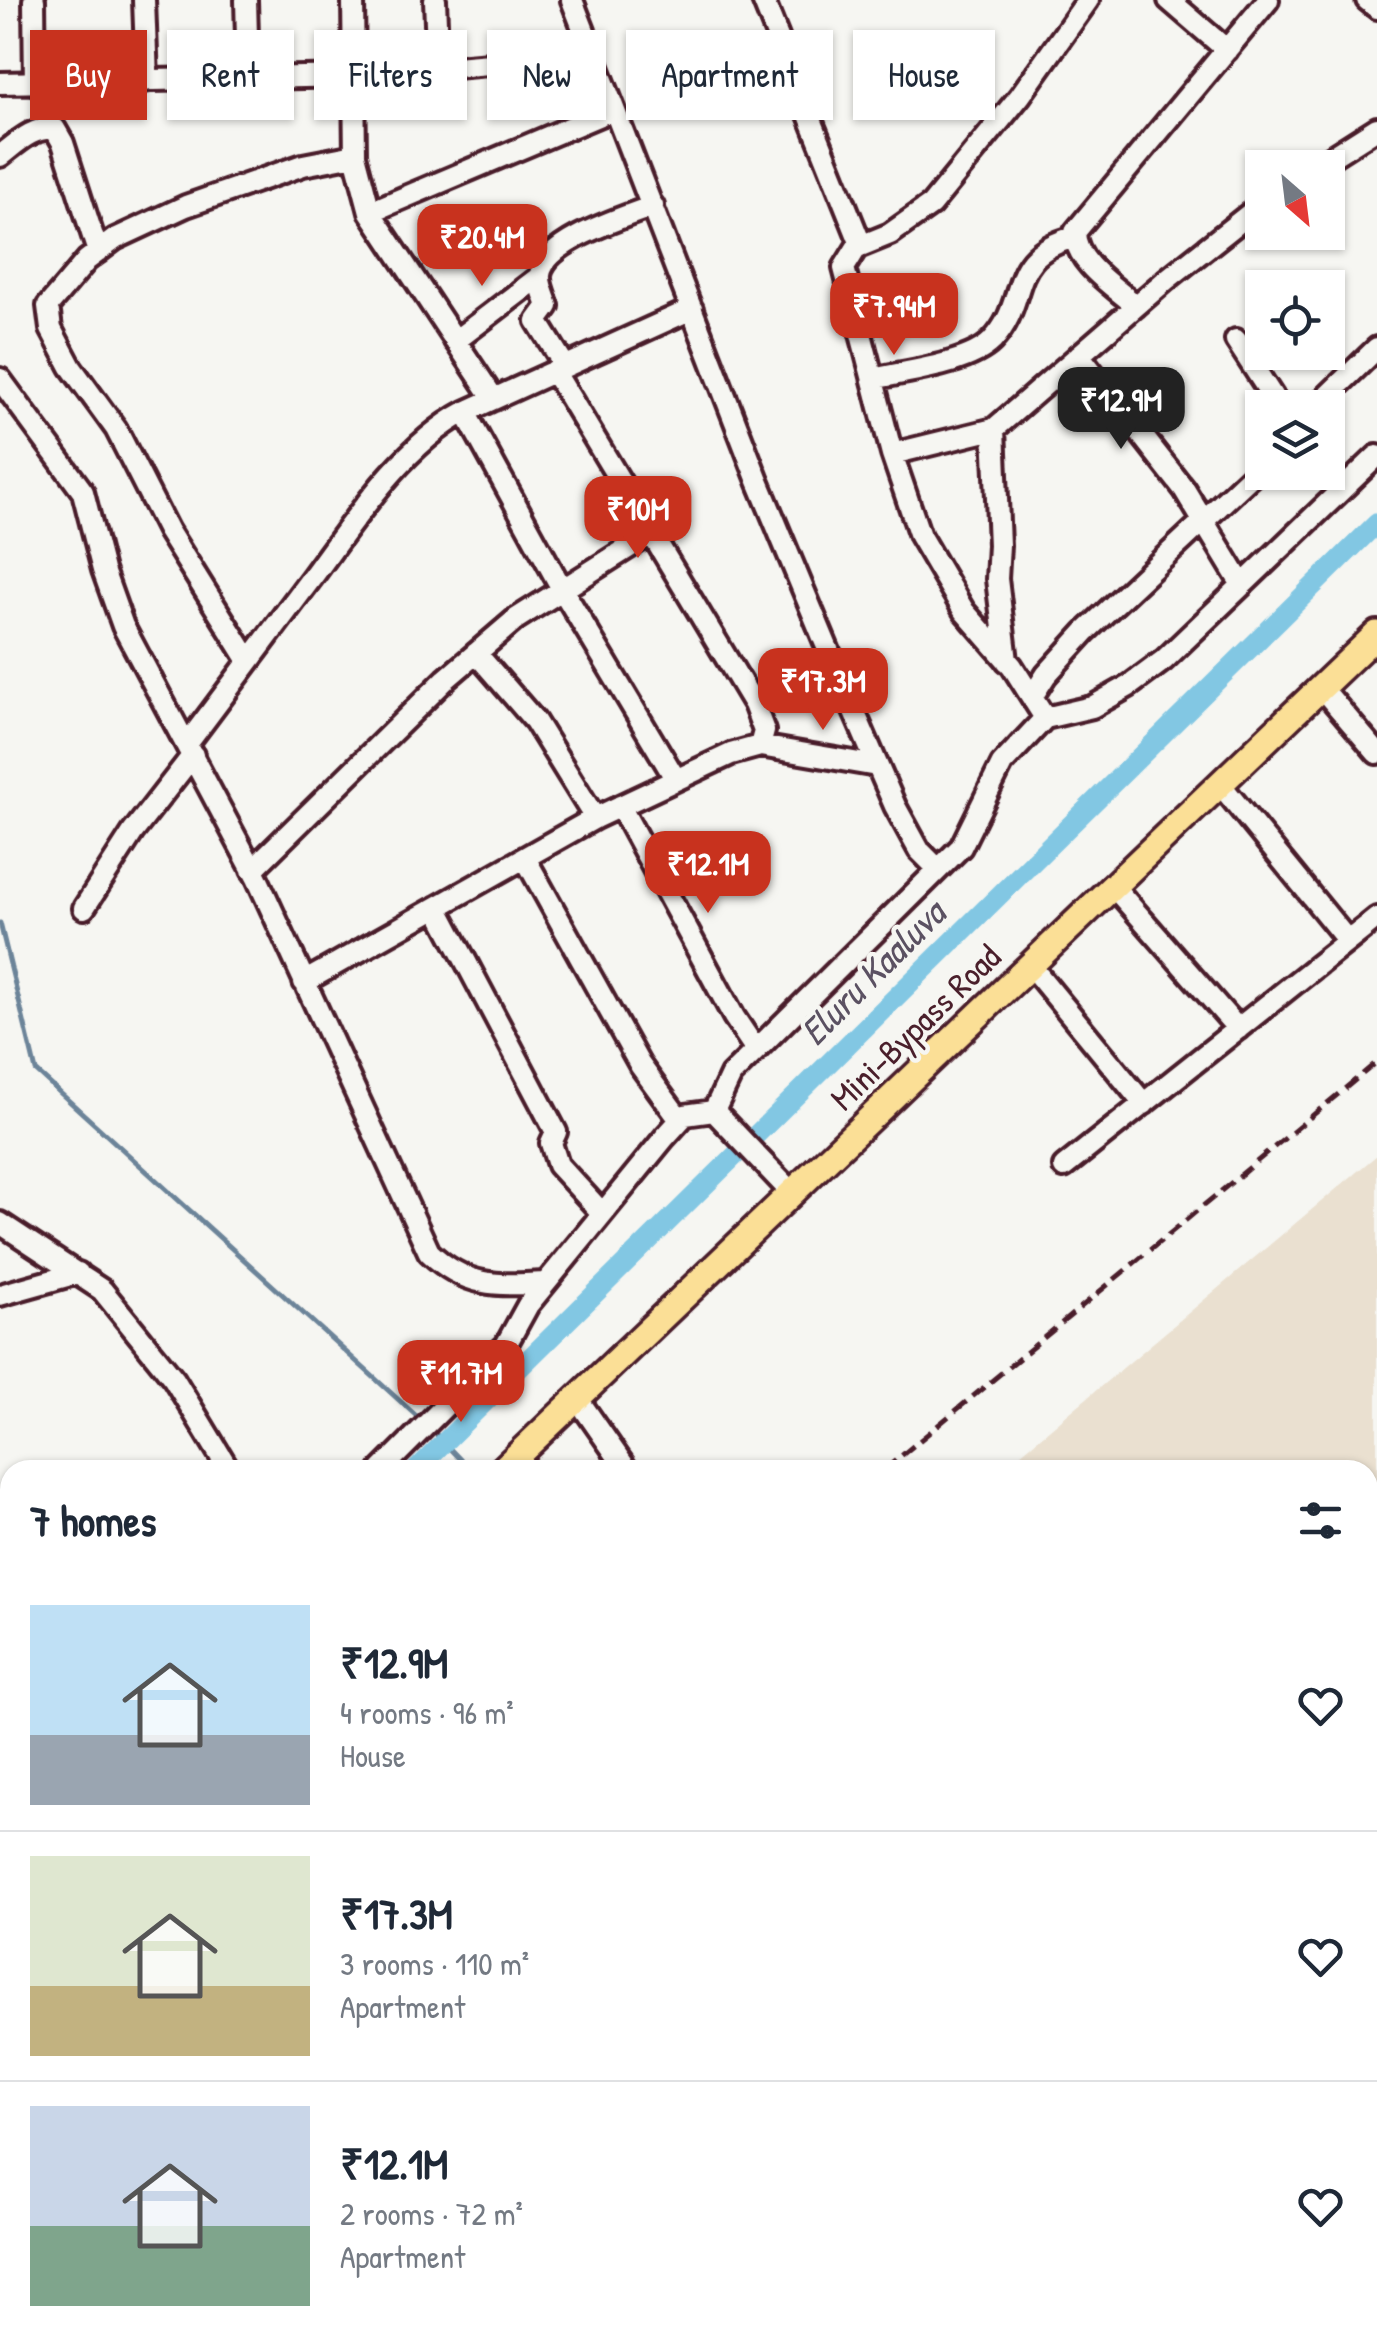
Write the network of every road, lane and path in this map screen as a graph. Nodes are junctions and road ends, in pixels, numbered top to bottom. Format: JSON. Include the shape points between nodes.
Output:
{"nodes":[{"id":1,"x":34,"y":0,"type":"edge"},
{"id":2,"x":144,"y":0,"type":"edge"},
{"id":3,"x":246,"y":0,"type":"edge"},
{"id":4,"x":353,"y":0,"type":"edge"},
{"id":5,"x":435,"y":0,"type":"edge"},
{"id":6,"x":572,"y":0,"type":"edge"},
{"id":7,"x":763,"y":0,"type":"edge"},
{"id":8,"x":1088,"y":0,"type":"edge"},
{"id":9,"x":1169,"y":0,"type":"edge"},
{"id":10,"x":1268,"y":0,"type":"edge"},
{"id":11,"x":1367,"y":0,"type":"edge"},
{"id":12,"x":1377,"y":8,"type":"edge"},
{"id":13,"x":35,"y":30,"type":"edge"},
{"id":14,"x":145,"y":30,"type":"edge"},
{"id":15,"x":247,"y":30,"type":"edge"},
{"id":16,"x":353,"y":30,"type":"edge"},
{"id":17,"x":436,"y":30,"type":"edge"},
{"id":18,"x":583,"y":30,"type":"edge"},
{"id":19,"x":1227,"y":50,"type":"junction"},
{"id":20,"x":167,"y":80,"type":"edge"},
{"id":21,"x":147,"y":81,"type":"edge"},
{"id":22,"x":0,"y":83,"type":"edge"},
{"id":23,"x":30,"y":84,"type":"edge"},
{"id":24,"x":606,"y":88,"type":"edge"},
{"id":25,"x":614,"y":109,"type":"junction"},
{"id":26,"x":354,"y":120,"type":"edge"},
{"id":27,"x":1377,"y":128,"type":"edge"},
{"id":28,"x":1342,"y":150,"type":"edge"},
{"id":29,"x":355,"y":155,"type":"junction"},
{"id":30,"x":0,"y":156,"type":"edge"},
{"id":31,"x":652,"y":206,"type":"junction"},
{"id":32,"x":370,"y":212,"type":"junction"},
{"id":33,"x":1245,"y":218,"type":"edge"},
{"id":34,"x":1075,"y":237,"type":"junction"},
{"id":35,"x":858,"y":248,"type":"junction"},
{"id":36,"x":98,"y":252,"type":"junction"},
{"id":37,"x":540,"y":277,"type":"junction"},
{"id":38,"x":1136,"y":306,"type":"junction"},
{"id":39,"x":692,"y":309,"type":"junction"},
{"id":40,"x":1236,"y":340,"type":"dead end"},
{"id":41,"x":455,"y":342,"type":"junction"},
{"id":42,"x":1377,"y":348,"type":"edge"},
{"id":43,"x":1079,"y":355,"type":"junction"},
{"id":44,"x":559,"y":368,"type":"junction"},
{"id":45,"x":873,"y":378,"type":"junction"},
{"id":46,"x":0,"y":379,"type":"edge"},
{"id":47,"x":1268,"y":390,"type":"edge"},
{"id":48,"x":1334,"y":390,"type":"edge"},
{"id":49,"x":494,"y":399,"type":"junction"},
{"id":50,"x":464,"y":412,"type":"junction"},
{"id":51,"x":994,"y":428,"type":"junction"},
{"id":52,"x":892,"y":454,"type":"junction"},
{"id":53,"x":1377,"y":456,"type":"edge"},
{"id":54,"x":1245,"y":482,"type":"edge"},
{"id":55,"x":1204,"y":521,"type":"junction"},
{"id":56,"x":650,"y":534,"type":"junction"},
{"id":57,"x":1242,"y":585,"type":"junction"},
{"id":58,"x":562,"y":588,"type":"junction"},
{"id":59,"x":1377,"y":634,"type":"edge"},
{"id":60,"x":476,"y":653,"type":"junction"},
{"id":61,"x":249,"y":660,"type":"junction"},
{"id":62,"x":1007,"y":660,"type":"junction"},
{"id":63,"x":1321,"y":687,"type":"junction"},
{"id":64,"x":1032,"y":697,"type":"junction"},
{"id":65,"x":1045,"y":718,"type":"junction"},
{"id":66,"x":760,"y":746,"type":"junction"},
{"id":67,"x":190,"y":749,"type":"junction"},
{"id":68,"x":1377,"y":754,"type":"edge"},
{"id":69,"x":878,"y":766,"type":"junction"},
{"id":70,"x":675,"y":778,"type":"junction"},
{"id":71,"x":1220,"y":784,"type":"junction"},
{"id":72,"x":620,"y":806,"type":"junction"},
{"id":73,"x":596,"y":818,"type":"junction"},
{"id":74,"x":525,"y":858,"type":"junction"},
{"id":75,"x":938,"y":869,"type":"junction"},
{"id":76,"x":252,"y":870,"type":"junction"},
{"id":77,"x":1113,"y":886,"type":"junction"},
{"id":78,"x":436,"y":907,"type":"junction"},
{"id":79,"x":84,"y":908,"type":"dead end"},
{"id":80,"x":1377,"y":918,"type":"edge"},
{"id":81,"x":1348,"y":941,"type":"junction"},
{"id":82,"x":1030,"y":965,"type":"junction"},
{"id":83,"x":304,"y":982,"type":"junction"},
{"id":84,"x":1238,"y":1029,"type":"junction"},
{"id":85,"x":756,"y":1050,"type":"junction"},
{"id":86,"x":1144,"y":1104,"type":"junction"},
{"id":87,"x":714,"y":1111,"type":"junction"},
{"id":88,"x":680,"y":1120,"type":"junction"},
{"id":89,"x":1064,"y":1167,"type":"dead end"},
{"id":90,"x":792,"y":1192,"type":"junction"},
{"id":91,"x":602,"y":1213,"type":"junction"},
{"id":92,"x":0,"y":1223,"type":"edge"},
{"id":93,"x":78,"y":1273,"type":"junction"},
{"id":94,"x":545,"y":1284,"type":"junction"},
{"id":95,"x":0,"y":1295,"type":"edge"},
{"id":96,"x":574,"y":1401,"type":"junction"},
{"id":97,"x":224,"y":1460,"type":"edge"},
{"id":98,"x":391,"y":1460,"type":"edge"},
{"id":99,"x":512,"y":1460,"type":"edge"},
{"id":100,"x":619,"y":1460,"type":"edge"}],
"edges":[{"from":1,"to":13,"type":"street"},
{"from":2,"to":14,"type":"street"},
{"from":3,"to":15,"type":"street"},
{"from":4,"to":16,"type":"street"},
{"from":5,"to":17,"type":"street"},
{"from":6,"to":18,"type":"street"},
{"from":7,"to":35,"type":"street","via":[[850,211]]},
{"from":8,"to":35,"type":"street","via":[[931,205]]},
{"from":9,"to":19,"type":"street"},
{"from":10,"to":19,"type":"street"},
{"from":11,"to":12,"type":"street"},
{"from":19,"to":34,"type":"street"},
{"from":20,"to":21,"type":"street"},
{"from":22,"to":23,"type":"street"},
{"from":24,"to":25,"type":"street"},
{"from":25,"to":31,"type":"street"},
{"from":25,"to":32,"type":"street"},
{"from":26,"to":29,"type":"street"},
{"from":27,"to":28,"type":"street"},
{"from":29,"to":32,"type":"street"},
{"from":29,"to":36,"type":"street","via":[[302,165],[186,206]]},
{"from":30,"to":36,"type":"street","via":[[28,134],[55,129]]},
{"from":31,"to":37,"type":"street","via":[[569,242]]},
{"from":31,"to":39,"type":"street"},
{"from":32,"to":41,"type":"street"},
{"from":33,"to":38,"type":"street"},
{"from":34,"to":38,"type":"street","via":[[1087,262]]},
{"from":34,"to":45,"type":"street","via":[[1052,243],[1026,266],[992,341],[946,363]]},
{"from":35,"to":45,"type":"street","via":[[844,268]]},
{"from":36,"to":61,"type":"street","via":[[48,306],[51,329]]},
{"from":37,"to":41,"type":"street"},
{"from":37,"to":44,"type":"street","via":[[548,306],[538,321]]},
{"from":38,"to":43,"type":"street"},
{"from":39,"to":44,"type":"street"},
{"from":39,"to":69,"type":"street"},
{"from":40,"to":47,"type":"street"},
{"from":41,"to":49,"type":"street"},
{"from":42,"to":48,"type":"street"},
{"from":43,"to":51,"type":"street"},
{"from":43,"to":55,"type":"street"},
{"from":44,"to":49,"type":"street"},
{"from":44,"to":56,"type":"street"},
{"from":45,"to":52,"type":"street"},
{"from":46,"to":67,"type":"street","via":[[83,492],[124,626]]},
{"from":49,"to":50,"type":"street"},
{"from":50,"to":58,"type":"street"},
{"from":50,"to":61,"type":"street","via":[[414,450]]},
{"from":51,"to":52,"type":"street"},
{"from":51,"to":62,"type":"street","via":[[997,579]]},
{"from":52,"to":62,"type":"street","via":[[920,536],[964,610]]},
{"from":53,"to":57,"type":"street"},
{"from":54,"to":55,"type":"street"},
{"from":55,"to":57,"type":"street"},
{"from":55,"to":64,"type":"street","via":[[1085,632]]},
{"from":56,"to":58,"type":"street"},
{"from":56,"to":66,"type":"street","via":[[754,704],[764,732]]},
{"from":57,"to":65,"type":"street","via":[[1129,686],[1092,707]]},
{"from":58,"to":60,"type":"street"},
{"from":58,"to":70,"type":"street"},
{"from":59,"to":63,"type":"main road","name":"Mini-Bypass Road"},
{"from":60,"to":73,"type":"street","via":[[535,721]]},
{"from":60,"to":76,"type":"street"},
{"from":61,"to":67,"type":"street"},
{"from":62,"to":64,"type":"street"},
{"from":63,"to":68,"type":"street"},
{"from":63,"to":71,"type":"main road","name":"Mini-Bypass Road"},
{"from":64,"to":65,"type":"street"},
{"from":65,"to":75,"type":"street","via":[[1002,764],[960,847]]},
{"from":66,"to":69,"type":"street"},
{"from":66,"to":70,"type":"street"},
{"from":67,"to":76,"type":"street"},
{"from":67,"to":79,"type":"street"},
{"from":69,"to":75,"type":"street","via":[[919,850]]},
{"from":70,"to":72,"type":"street"},
{"from":71,"to":77,"type":"main road","name":"Mini-Bypass Road"},
{"from":71,"to":81,"type":"street"},
{"from":72,"to":73,"type":"street"},
{"from":72,"to":85,"type":"street"},
{"from":73,"to":74,"type":"street"},
{"from":74,"to":78,"type":"street"},
{"from":74,"to":88,"type":"street","via":[[640,1066]]},
{"from":75,"to":85,"type":"street"},
{"from":76,"to":83,"type":"street"},
{"from":77,"to":82,"type":"main road","name":"Mini-Bypass Road"},
{"from":77,"to":84,"type":"street"},
{"from":78,"to":83,"type":"street"},
{"from":78,"to":91,"type":"street","via":[[556,1132],[551,1142],[558,1165]]},
{"from":80,"to":81,"type":"street"},
{"from":81,"to":84,"type":"street"},
{"from":82,"to":86,"type":"street"},
{"from":82,"to":90,"type":"main road","name":"Mini-Bypass Road"},
{"from":83,"to":94,"type":"street","via":[[430,1252],[450,1273],[480,1282]]},
{"from":84,"to":86,"type":"street"},
{"from":85,"to":87,"type":"street","via":[[732,1075]]},
{"from":86,"to":89,"type":"street"},
{"from":87,"to":88,"type":"street"},
{"from":87,"to":90,"type":"street"},
{"from":88,"to":91,"type":"street"},
{"from":90,"to":96,"type":"main road","name":"Mini-Bypass Road"},
{"from":91,"to":94,"type":"street"},
{"from":92,"to":93,"type":"street"},
{"from":93,"to":95,"type":"street"},
{"from":93,"to":97,"type":"street","via":[[102,1290],[153,1351]]},
{"from":94,"to":98,"type":"street","via":[[506,1345]]},
{"from":96,"to":99,"type":"main road","name":"Mini-Bypass Road"},
{"from":96,"to":100,"type":"street"}]}
